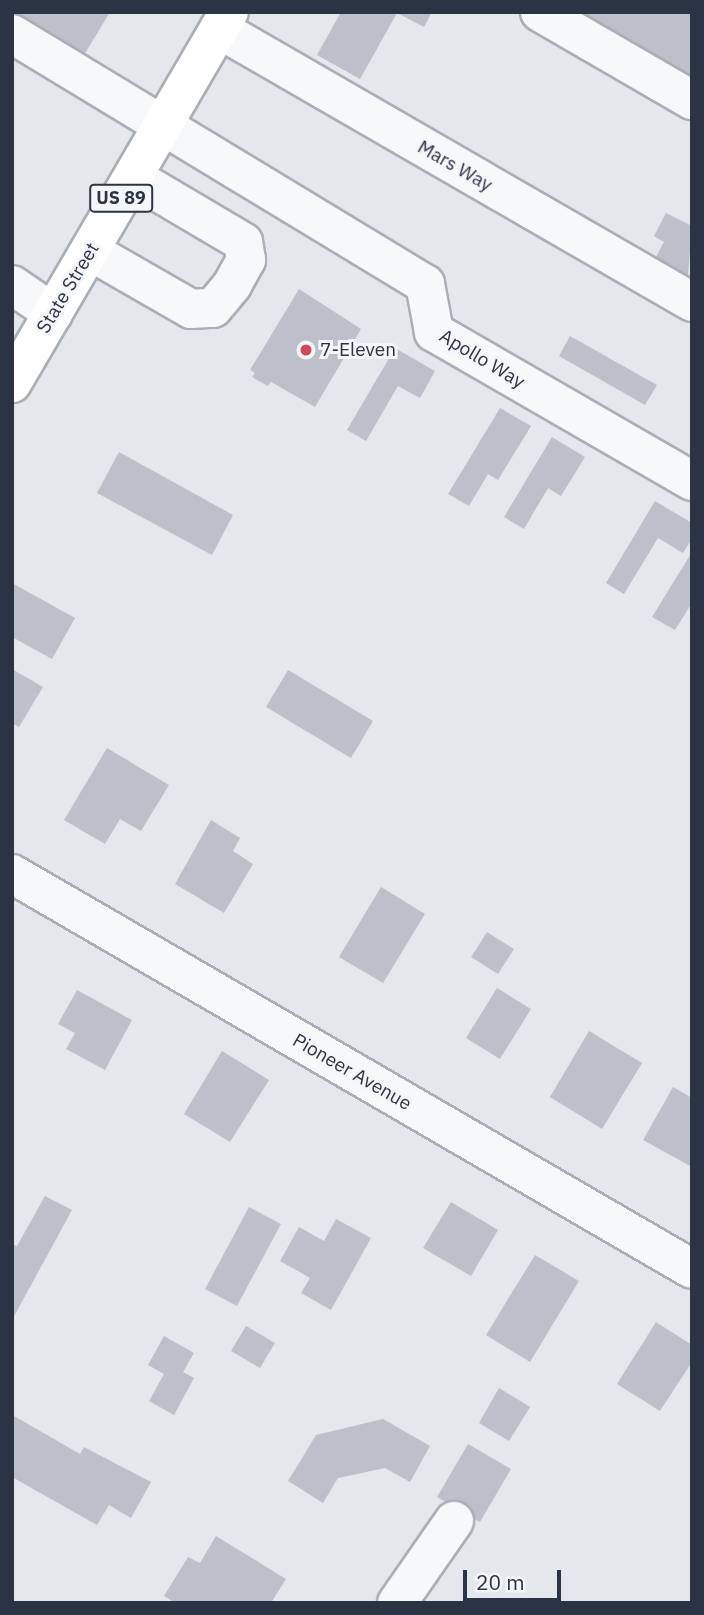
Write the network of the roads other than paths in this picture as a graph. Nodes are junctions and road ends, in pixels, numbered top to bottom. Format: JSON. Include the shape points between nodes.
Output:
{"nodes":[{"id":1,"x":540,"y":12,"type":"edge"},
{"id":2,"x":224,"y":20,"type":"edge"},
{"id":3,"x":12,"y":34,"type":"edge"},
{"id":4,"x":692,"y":100,"type":"edge"},
{"id":5,"x":163,"y":126,"type":"junction"},
{"id":6,"x":134,"y":177,"type":"junction"},
{"id":7,"x":90,"y":251,"type":"junction"},
{"id":8,"x":12,"y":285,"type":"edge"},
{"id":9,"x":692,"y":302,"type":"edge"},
{"id":10,"x":53,"y":313,"type":"junction"},
{"id":11,"x":12,"y":383,"type":"edge"},
{"id":12,"x":692,"y":481,"type":"edge"},
{"id":13,"x":12,"y":874,"type":"edge"},
{"id":14,"x":691,"y":1268,"type":"edge"},
{"id":15,"x":454,"y":1521,"type":"dead end"},
{"id":16,"x":397,"y":1603,"type":"edge"}],
"edges":[{"from":1,"to":4,"type":"street"},
{"from":2,"to":5,"type":"main road","name":"State Street","number":"US 89"},
{"from":2,"to":9,"type":"street","name":"Mars Way"},
{"from":3,"to":5,"type":"street","name":"Apollo Way"},
{"from":5,"to":6,"type":"main road","name":"State Street","number":"US 89"},
{"from":5,"to":12,"type":"street","name":"Apollo Way","via":[[425,284],[434,332]]},
{"from":6,"to":7,"type":"main road","name":"State Street","number":"US 89"},
{"from":6,"to":7,"type":"street","via":[[243,242],[246,260],[232,285],[213,308],[191,309]]},
{"from":7,"to":10,"type":"main road","name":"State Street","number":"US 89"},
{"from":8,"to":10,"type":"street"},
{"from":10,"to":11,"type":"main road","name":"State Street","number":"US 89"},
{"from":13,"to":14,"type":"street","name":"Pioneer Avenue"},
{"from":15,"to":16,"type":"street"}]}
